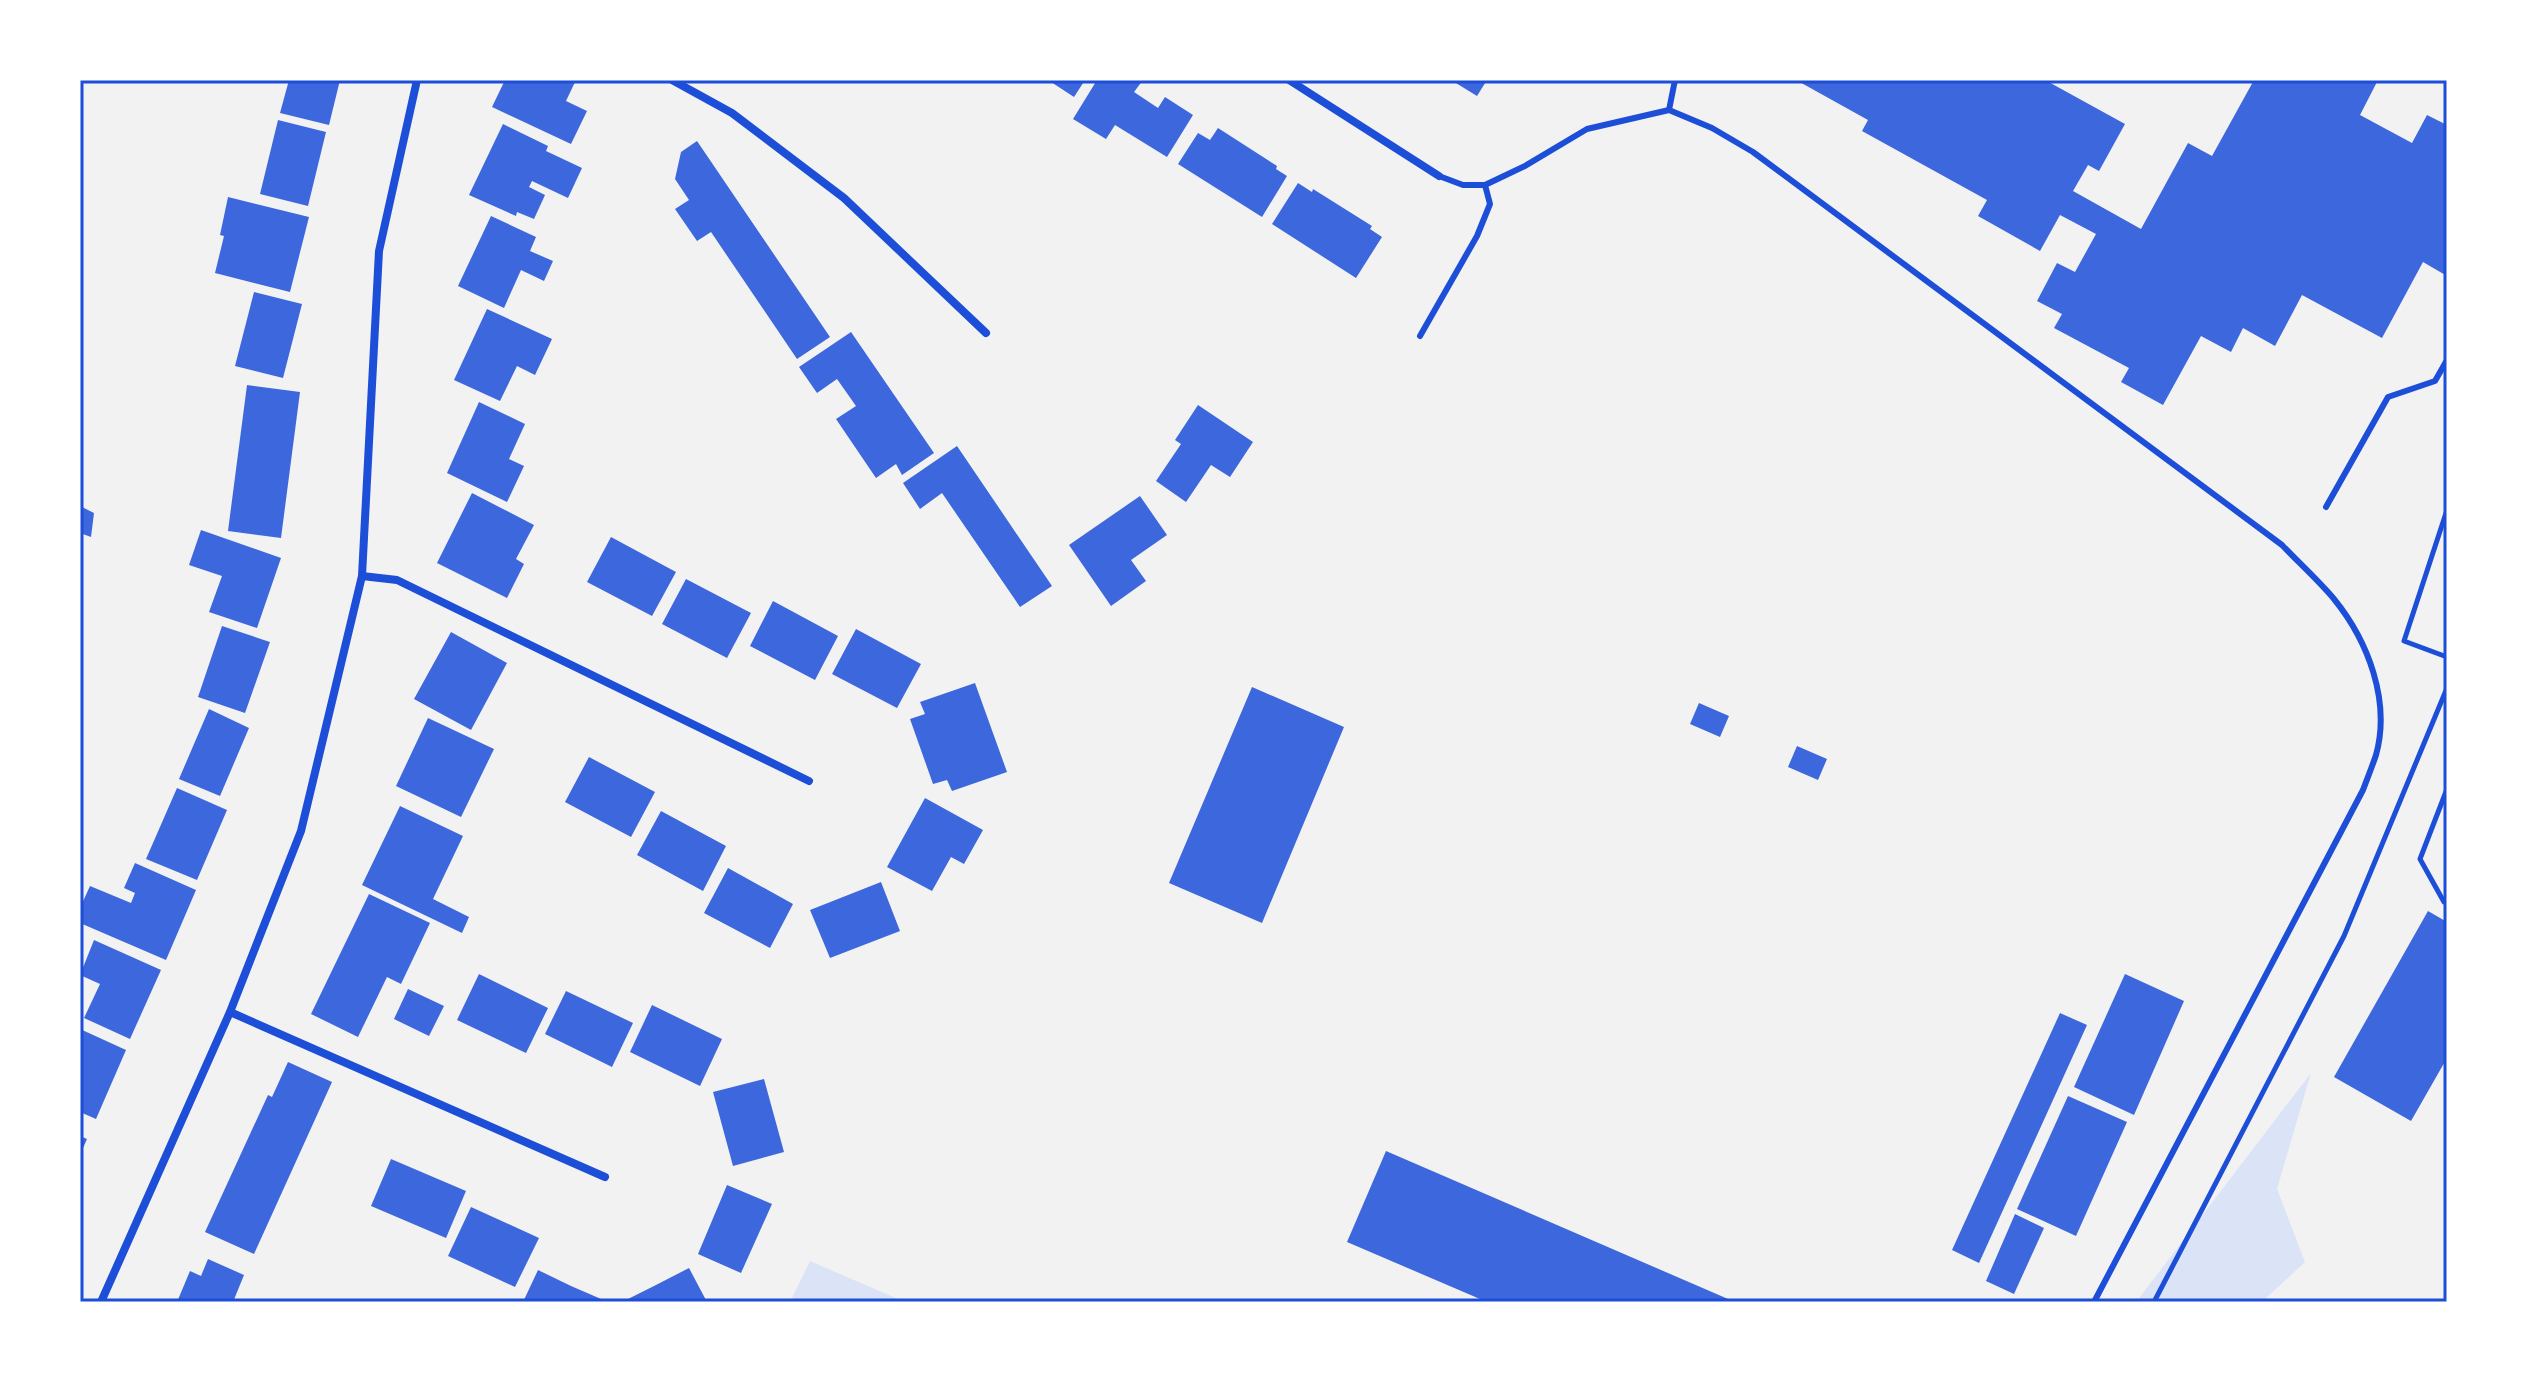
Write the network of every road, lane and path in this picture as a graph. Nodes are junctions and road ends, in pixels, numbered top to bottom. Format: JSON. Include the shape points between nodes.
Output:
{"nodes":[{"id":1,"x":417,"y":80,"type":"edge"},
{"id":2,"x":672,"y":80,"type":"edge"},
{"id":3,"x":1289,"y":80,"type":"edge"},
{"id":4,"x":1675,"y":80,"type":"edge"},
{"id":5,"x":1669,"y":110,"type":"junction"},
{"id":6,"x":1439,"y":176,"type":"joint"},
{"id":7,"x":1485,"y":185,"type":"junction"},
{"id":8,"x":986,"y":333,"type":"dead end"},
{"id":9,"x":1420,"y":336,"type":"dead end"},
{"id":10,"x":2447,"y":360,"type":"edge"},
{"id":11,"x":2326,"y":507,"type":"dead end"},
{"id":12,"x":2447,"y":510,"type":"edge"},
{"id":13,"x":362,"y":576,"type":"junction"},
{"id":14,"x":2447,"y":657,"type":"edge"},
{"id":15,"x":2447,"y":688,"type":"edge"},
{"id":16,"x":809,"y":781,"type":"dead end"},
{"id":17,"x":2447,"y":789,"type":"edge"},
{"id":18,"x":2444,"y":902,"type":"dead end"},
{"id":19,"x":230,"y":1012,"type":"junction"},
{"id":20,"x":605,"y":1177,"type":"dead end"},
{"id":21,"x":101,"y":1302,"type":"edge"},
{"id":22,"x":2094,"y":1302,"type":"edge"},
{"id":23,"x":2154,"y":1302,"type":"edge"}],
"edges":[{"from":1,"to":13,"type":"street","via":[[379,251]]},
{"from":2,"to":8,"type":"street","via":[[732,113],[844,198]]},
{"from":3,"to":6,"type":"street"},
{"from":4,"to":5,"type":"lane"},
{"from":5,"to":7,"type":"lane","via":[[1587,129]]},
{"from":5,"to":22,"type":"lane","via":[[1753,152],[2282,545],[2334,599],[2364,645],[2379,696],[2379,718],[2377,753],[2363,790]]},
{"from":6,"to":7,"type":"lane","via":[[1463,185]]},
{"from":7,"to":9,"type":"lane","via":[[1490,204],[1477,236]]},
{"from":10,"to":11,"type":"lane","via":[[2435,381],[2388,397]]},
{"from":12,"to":14,"type":"path","via":[[2404,641]]},
{"from":13,"to":16,"type":"street","via":[[397,580]]},
{"from":13,"to":19,"type":"street","via":[[301,831]]},
{"from":15,"to":23,"type":"path","via":[[2344,936]]},
{"from":17,"to":18,"type":"path","via":[[2420,859]]},
{"from":19,"to":20,"type":"street"},
{"from":19,"to":21,"type":"street"}]}
